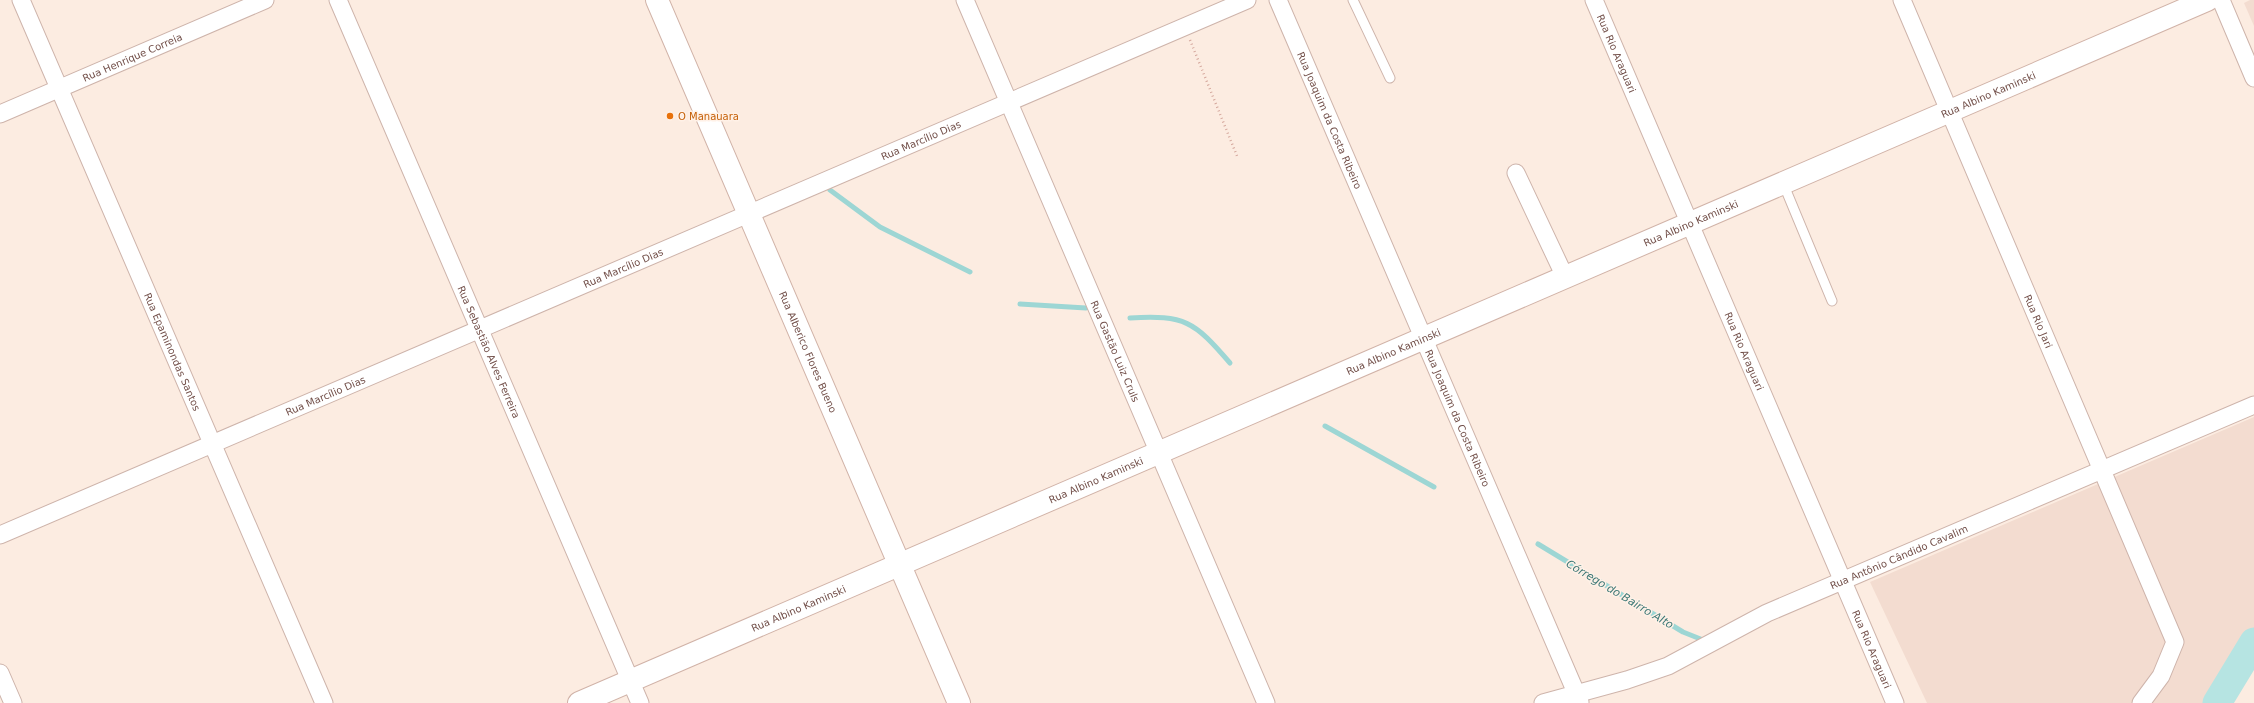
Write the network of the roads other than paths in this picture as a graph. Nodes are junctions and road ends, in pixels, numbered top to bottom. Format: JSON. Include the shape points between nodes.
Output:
{"nodes":[{"id":1,"x":21,"y":0,"type":"edge"},
{"id":2,"x":265,"y":0,"type":"edge"},
{"id":3,"x":338,"y":0,"type":"edge"},
{"id":4,"x":657,"y":0,"type":"edge"},
{"id":5,"x":965,"y":0,"type":"edge"},
{"id":6,"x":1247,"y":0,"type":"edge"},
{"id":7,"x":1278,"y":0,"type":"edge"},
{"id":8,"x":1353,"y":0,"type":"edge"},
{"id":9,"x":1594,"y":0,"type":"edge"},
{"id":10,"x":1902,"y":0,"type":"edge"},
{"id":11,"x":2207,"y":0,"type":"edge"},
{"id":12,"x":2221,"y":0,"type":"edge"},
{"id":13,"x":1390,"y":78,"type":"dead end"},
{"id":14,"x":2254,"y":78,"type":"edge"},
{"id":15,"x":59,"y":88,"type":"junction"},
{"id":16,"x":1009,"y":102,"type":"junction"},
{"id":17,"x":1949,"y":111,"type":"junction"},
{"id":18,"x":0,"y":114,"type":"edge"},
{"id":19,"x":1516,"y":172,"type":"dead end"},
{"id":20,"x":1783,"y":184,"type":"junction"},
{"id":21,"x":749,"y":214,"type":"junction"},
{"id":22,"x":1690,"y":224,"type":"junction"},
{"id":23,"x":1564,"y":277,"type":"junction"},
{"id":24,"x":1832,"y":301,"type":"dead end"},
{"id":25,"x":479,"y":329,"type":"junction"},
{"id":26,"x":1423,"y":339,"type":"junction"},
{"id":27,"x":2254,"y":405,"type":"edge"},
{"id":28,"x":213,"y":444,"type":"junction"},
{"id":29,"x":1158,"y":453,"type":"junction"},
{"id":30,"x":2102,"y":470,"type":"junction"},
{"id":31,"x":0,"y":535,"type":"edge"},
{"id":32,"x":900,"y":565,"type":"junction"},
{"id":33,"x":1843,"y":581,"type":"junction"},
{"id":34,"x":0,"y":673,"type":"edge"},
{"id":35,"x":630,"y":681,"type":"junction"},
{"id":36,"x":1579,"y":698,"type":"edge"},
{"id":37,"x":13,"y":703,"type":"edge"},
{"id":38,"x":324,"y":703,"type":"edge"},
{"id":39,"x":579,"y":703,"type":"edge"},
{"id":40,"x":640,"y":703,"type":"edge"},
{"id":41,"x":959,"y":703,"type":"edge"},
{"id":42,"x":1266,"y":703,"type":"edge"},
{"id":43,"x":1543,"y":703,"type":"edge"},
{"id":44,"x":1895,"y":703,"type":"edge"},
{"id":45,"x":2140,"y":703,"type":"edge"}],
"edges":[{"from":1,"to":15,"type":"street","name":"Rua Epaminondas Santos"},
{"from":2,"to":15,"type":"street","name":"Rua Henrique Correia"},
{"from":3,"to":25,"type":"street","name":"Rua Sebastião Alves Ferreira"},
{"from":4,"to":21,"type":"street","name":"Rua Alberico Flores Bueno"},
{"from":5,"to":16,"type":"street","name":"Rua Gastão Luiz Cruls"},
{"from":6,"to":16,"type":"street","name":"Rua Marcílio Dias"},
{"from":7,"to":26,"type":"street","name":"Rua Joaquim da Costa Ribeiro"},
{"from":8,"to":13,"type":"lane"},
{"from":9,"to":22,"type":"street","name":"Rua Rio Araguari"},
{"from":10,"to":17,"type":"street","name":"Rua Rio Jari"},
{"from":11,"to":17,"type":"street","name":"Rua Albino Kaminski"},
{"from":12,"to":14,"type":"street"},
{"from":15,"to":18,"type":"street","name":"Rua Henrique Correia"},
{"from":15,"to":28,"type":"street","name":"Rua Epaminondas Santos"},
{"from":16,"to":21,"type":"street","name":"Rua Marcílio Dias"},
{"from":16,"to":29,"type":"street","name":"Rua Gastão Luiz Cruls"},
{"from":17,"to":20,"type":"street","name":"Rua Albino Kaminski"},
{"from":17,"to":30,"type":"street","name":"Rua Rio Jari"},
{"from":19,"to":23,"type":"street"},
{"from":20,"to":22,"type":"street","name":"Rua Albino Kaminski"},
{"from":20,"to":24,"type":"lane"},
{"from":21,"to":25,"type":"street","name":"Rua Marcílio Dias"},
{"from":21,"to":32,"type":"street","name":"Rua Alberico Flores Bueno"},
{"from":22,"to":23,"type":"street","name":"Rua Albino Kaminski"},
{"from":22,"to":33,"type":"street","name":"Rua Rio Araguari"},
{"from":23,"to":26,"type":"street","name":"Rua Albino Kaminski"},
{"from":25,"to":28,"type":"street","name":"Rua Marcílio Dias"},
{"from":25,"to":35,"type":"street","name":"Rua Sebastião Alves Ferreira"},
{"from":26,"to":29,"type":"street","name":"Rua Albino Kaminski"},
{"from":26,"to":36,"type":"street","name":"Rua Joaquim da Costa Ribeiro"},
{"from":27,"to":30,"type":"street","name":"Rua Antônio Cândido Cavalim"},
{"from":28,"to":31,"type":"street","name":"Rua Marcílio Dias"},
{"from":28,"to":38,"type":"street","name":"Rua Epaminondas Santos"},
{"from":29,"to":32,"type":"street","name":"Rua Albino Kaminski"},
{"from":29,"to":42,"type":"street","name":"Rua Gastão Luiz Cruls"},
{"from":30,"to":33,"type":"street","name":"Rua Antônio Cândido Cavalim"},
{"from":30,"to":45,"type":"street","name":"Rua Rio Jari","via":[[2175,642],[2161,676]]},
{"from":32,"to":35,"type":"street","name":"Rua Albino Kaminski"},
{"from":32,"to":41,"type":"street","name":"Rua Alberico Flores Bueno"},
{"from":33,"to":36,"type":"street","name":"Rua Antônio Cândido Cavalim","via":[[1767,613],[1668,666]]},
{"from":33,"to":44,"type":"street","name":"Rua Rio Araguari"},
{"from":34,"to":37,"type":"street"},
{"from":35,"to":39,"type":"street","name":"Rua Albino Kaminski"},
{"from":35,"to":40,"type":"street","name":"Rua Sebastião Alves Ferreira"},
{"from":36,"to":43,"type":"street","name":"Rua Antônio Cândido Cavalim"}]}
